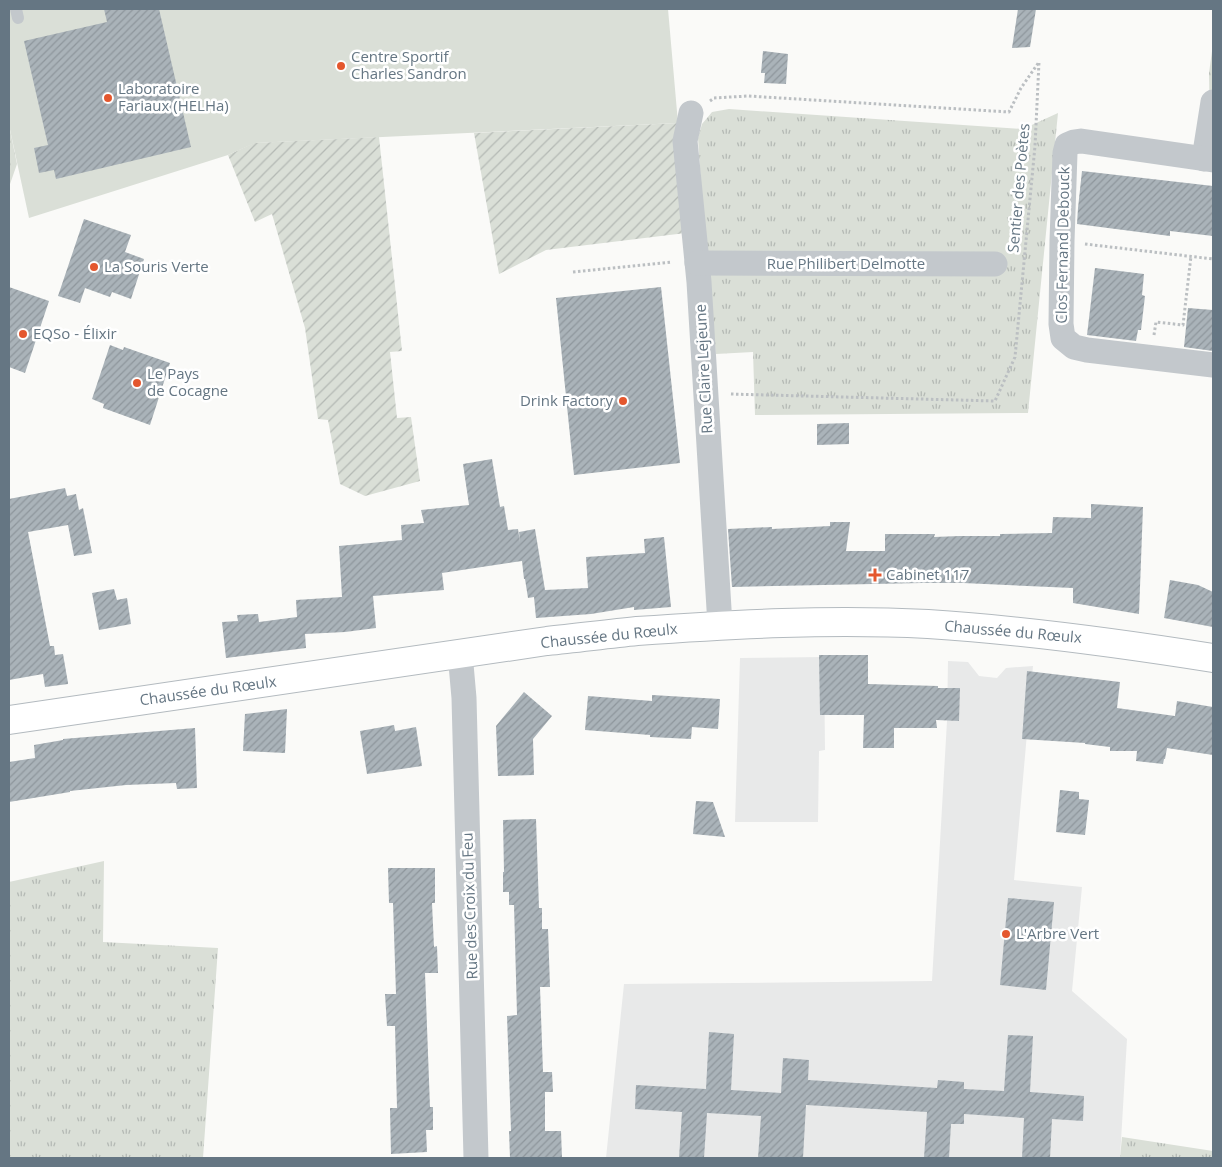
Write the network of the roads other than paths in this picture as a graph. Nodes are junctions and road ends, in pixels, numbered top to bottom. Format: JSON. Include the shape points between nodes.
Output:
{"nodes":[{"id":1,"x":1213,"y":102,"type":"edge"},
{"id":2,"x":691,"y":113,"type":"road end"},
{"id":3,"x":1209,"y":160,"type":"edge"},
{"id":4,"x":995,"y":264,"type":"dead end"},
{"id":5,"x":698,"y":272,"type":"junction"},
{"id":6,"x":1213,"y":365,"type":"edge"},
{"id":7,"x":720,"y":625,"type":"junction"},
{"id":8,"x":460,"y":653,"type":"junction"},
{"id":9,"x":1213,"y":658,"type":"edge"},
{"id":10,"x":9,"y":720,"type":"edge"},
{"id":11,"x":476,"y":1158,"type":"edge"}],
"edges":[{"from":1,"to":3,"type":"street"},
{"from":2,"to":5,"type":"street","name":"Rue Claire Lejeune","via":[[685,141]]},
{"from":3,"to":6,"type":"street","name":"Clos Fernand Debouck","via":[[1081,142],[1068,145],[1065,153],[1061,324],[1063,338],[1074,347]]},
{"from":4,"to":5,"type":"street","name":"Rue Philibert Delmotte"},
{"from":5,"to":7,"type":"street","name":"Rue Claire Lejeune"},
{"from":7,"to":8,"type":"main road","name":"Chaussée du Rœulx","via":[[635,631]]},
{"from":7,"to":9,"type":"main road","name":"Chaussée du Rœulx","via":[[796,622],[944,626],[1069,637]]},
{"from":8,"to":10,"type":"main road","name":"Chaussée du Rœulx"},
{"from":8,"to":11,"type":"street","name":"Rue des Croix du Feu","via":[[464,698]]}]}
